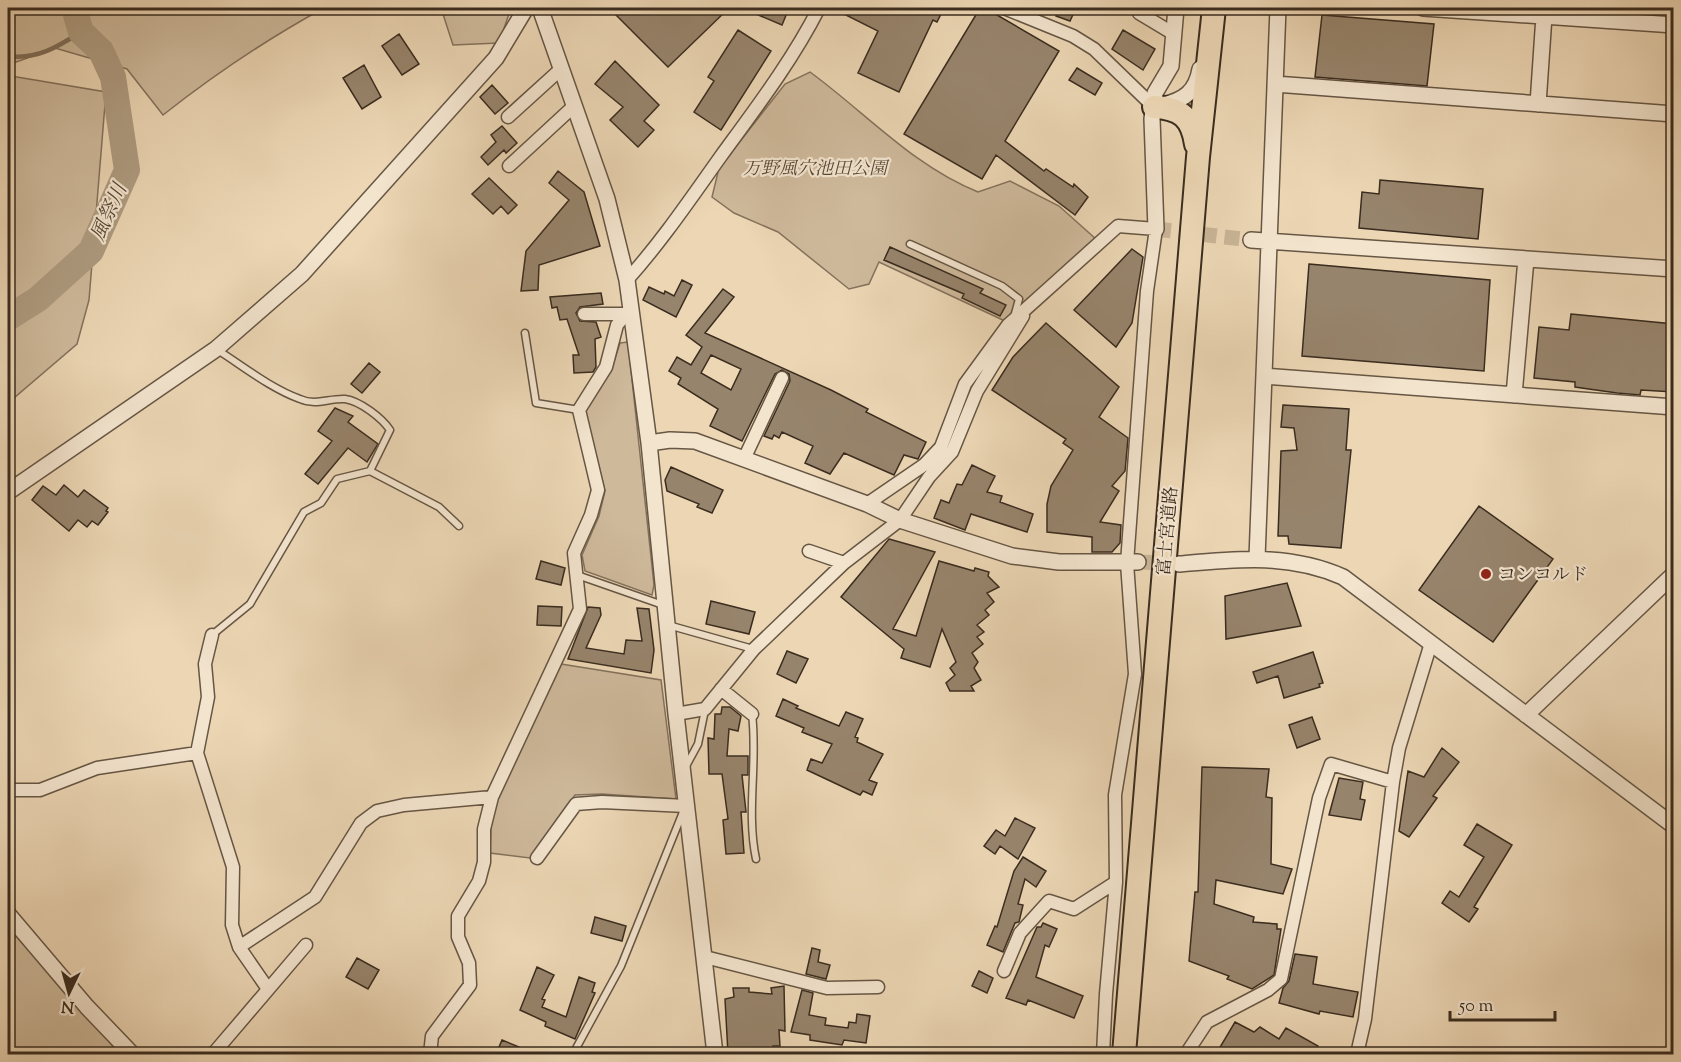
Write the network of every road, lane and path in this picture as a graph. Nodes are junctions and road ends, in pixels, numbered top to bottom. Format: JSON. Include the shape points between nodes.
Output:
{"nodes":[{"id":1,"x":526,"y":8,"type":"edge"},
{"id":2,"x":540,"y":8,"type":"edge"},
{"id":3,"x":819,"y":8,"type":"edge"},
{"id":4,"x":1004,"y":8,"type":"edge"},
{"id":5,"x":1176,"y":8,"type":"edge"},
{"id":6,"x":1212,"y":8,"type":"edge"},
{"id":7,"x":1278,"y":8,"type":"edge"},
{"id":8,"x":1423,"y":8,"type":"edge"},
{"id":9,"x":1139,"y":13,"type":"dead end"},
{"id":10,"x":1544,"y":16,"type":"junction"},
{"id":11,"x":1674,"y":25,"type":"edge"},
{"id":12,"x":1174,"y":34,"type":"junction"},
{"id":13,"x":562,"y":68,"type":"junction"},
{"id":14,"x":1275,"y":84,"type":"junction"},
{"id":15,"x":1538,"y":104,"type":"junction"},
{"id":16,"x":574,"y":106,"type":"junction"},
{"id":17,"x":1154,"y":107,"type":"junction"},
{"id":18,"x":1674,"y":114,"type":"edge"},
{"id":19,"x":508,"y":117,"type":"dead end"},
{"id":20,"x":1198,"y":157,"type":"junction"},
{"id":21,"x":509,"y":166,"type":"dead end"},
{"id":22,"x":1156,"y":229,"type":"junction"},
{"id":23,"x":1251,"y":240,"type":"tunnel mouth"},
{"id":24,"x":1269,"y":241,"type":"junction"},
{"id":25,"x":910,"y":244,"type":"dead end"},
{"id":26,"x":1526,"y":259,"type":"junction"},
{"id":27,"x":1674,"y":269,"type":"edge"},
{"id":28,"x":627,"y":280,"type":"junction"},
{"id":29,"x":1028,"y":307,"type":"junction"},
{"id":30,"x":629,"y":311,"type":"junction"},
{"id":31,"x":584,"y":314,"type":"dead end"},
{"id":32,"x":1013,"y":320,"type":"junction"},
{"id":33,"x":525,"y":333,"type":"dead end"},
{"id":34,"x":216,"y":349,"type":"junction"},
{"id":35,"x":1264,"y":376,"type":"junction"},
{"id":36,"x":782,"y":378,"type":"dead end"},
{"id":37,"x":1514,"y":395,"type":"junction"},
{"id":38,"x":1674,"y":407,"type":"edge"},
{"id":39,"x":579,"y":410,"type":"junction"},
{"id":40,"x":649,"y":443,"type":"junction"},
{"id":41,"x":744,"y":459,"type":"junction"},
{"id":42,"x":370,"y":471,"type":"junction"},
{"id":43,"x":8,"y":492,"type":"edge"},
{"id":44,"x":867,"y":504,"type":"junction"},
{"id":45,"x":900,"y":520,"type":"junction"},
{"id":46,"x":459,"y":526,"type":"dead end"},
{"id":47,"x":809,"y":551,"type":"dead end"},
{"id":48,"x":1257,"y":558,"type":"junction"},
{"id":49,"x":844,"y":563,"type":"junction"},
{"id":50,"x":1132,"y":563,"type":"junction"},
{"id":51,"x":1179,"y":564,"type":"tunnel mouth"},
{"id":52,"x":1674,"y":574,"type":"edge"},
{"id":53,"x":577,"y":575,"type":"junction"},
{"id":54,"x":666,"y":606,"type":"junction"},
{"id":55,"x":668,"y":625,"type":"junction"},
{"id":56,"x":212,"y":635,"type":"joint"},
{"id":57,"x":1431,"y":644,"type":"junction"},
{"id":58,"x":754,"y":649,"type":"junction"},
{"id":59,"x":721,"y":688,"type":"junction"},
{"id":60,"x":705,"y":709,"type":"junction"},
{"id":61,"x":675,"y":714,"type":"junction"},
{"id":62,"x":752,"y":714,"type":"joint"},
{"id":63,"x":1526,"y":715,"type":"junction"},
{"id":64,"x":196,"y":753,"type":"junction"},
{"id":65,"x":682,"y":773,"type":"junction"},
{"id":66,"x":1393,"y":782,"type":"junction"},
{"id":67,"x":8,"y":790,"type":"edge"},
{"id":68,"x":492,"y":796,"type":"junction"},
{"id":69,"x":686,"y":806,"type":"junction"},
{"id":70,"x":1674,"y":826,"type":"edge"},
{"id":71,"x":537,"y":858,"type":"dead end"},
{"id":72,"x":756,"y":859,"type":"dead end"},
{"id":73,"x":1116,"y":882,"type":"junction"},
{"id":74,"x":8,"y":914,"type":"edge"},
{"id":75,"x":306,"y":945,"type":"dead end"},
{"id":76,"x":239,"y":947,"type":"junction"},
{"id":77,"x":705,"y":957,"type":"junction"},
{"id":78,"x":1005,"y":970,"type":"dead end"},
{"id":79,"x":878,"y":987,"type":"dead end"},
{"id":80,"x":268,"y":989,"type":"junction"},
{"id":81,"x":132,"y":1054,"type":"edge"},
{"id":82,"x":213,"y":1054,"type":"edge"},
{"id":83,"x":430,"y":1054,"type":"edge"},
{"id":84,"x":573,"y":1054,"type":"edge"},
{"id":85,"x":715,"y":1054,"type":"edge"},
{"id":86,"x":1103,"y":1054,"type":"edge"},
{"id":87,"x":1124,"y":1054,"type":"edge"},
{"id":88,"x":1186,"y":1054,"type":"edge"},
{"id":89,"x":1357,"y":1054,"type":"edge"}],
"edges":[{"from":1,"to":34,"type":"street","via":[[496,58],[310,265]]},
{"from":2,"to":13,"type":"street"},
{"from":3,"to":28,"type":"street","via":[[776,81],[653,252]]},
{"from":4,"to":17,"type":"street","via":[[1073,36],[1094,49]]},
{"from":5,"to":12,"type":"street"},
{"from":6,"to":17,"type":"street","via":[[1198,80],[1191,93],[1181,101]]},
{"from":6,"to":20,"type":"highway","name":"富士宮道路"},
{"from":7,"to":14,"type":"street"},
{"from":8,"to":10,"type":"street"},
{"from":9,"to":12,"type":"street"},
{"from":10,"to":11,"type":"street"},
{"from":10,"to":15,"type":"street"},
{"from":12,"to":17,"type":"street","via":[[1171,66],[1155,93]]},
{"from":13,"to":16,"type":"street"},
{"from":13,"to":19,"type":"street"},
{"from":14,"to":15,"type":"street"},
{"from":14,"to":24,"type":"street"},
{"from":15,"to":18,"type":"street"},
{"from":16,"to":21,"type":"street"},
{"from":16,"to":28,"type":"street","via":[[607,199]]},
{"from":17,"to":20,"type":"highway","via":[[1170,108],[1185,115],[1191,122]]},
{"from":17,"to":22,"type":"street"},
{"from":20,"to":87,"type":"highway","name":"富士宮道路"},
{"from":22,"to":29,"type":"street","via":[[1118,226]]},
{"from":22,"to":50,"type":"street","via":[[1147,291]]},
{"from":23,"to":24,"type":"street"},
{"from":24,"to":26,"type":"street"},
{"from":24,"to":35,"type":"street"},
{"from":25,"to":32,"type":"lane","via":[[1002,286],[1019,300]]},
{"from":26,"to":27,"type":"street"},
{"from":26,"to":37,"type":"street"},
{"from":28,"to":30,"type":"street"},
{"from":29,"to":32,"type":"street"},
{"from":29,"to":45,"type":"street","via":[[977,391],[952,452],[929,477]]},
{"from":30,"to":31,"type":"street"},
{"from":30,"to":39,"type":"street","via":[[617,325],[606,368]]},
{"from":30,"to":40,"type":"street"},
{"from":32,"to":44,"type":"street","via":[[965,384],[941,447],[924,465]]},
{"from":33,"to":39,"type":"lane","via":[[536,404]]},
{"from":34,"to":42,"type":"lane","via":[[300,400],[320,404],[345,399],[386,423],[390,430]]},
{"from":34,"to":43,"type":"street"},
{"from":35,"to":37,"type":"street"},
{"from":35,"to":48,"type":"street"},
{"from":36,"to":41,"type":"street"},
{"from":37,"to":38,"type":"street"},
{"from":39,"to":53,"type":"street","via":[[598,490],[574,553]]},
{"from":40,"to":41,"type":"street","via":[[695,441]]},
{"from":40,"to":54,"type":"street"},
{"from":41,"to":44,"type":"street"},
{"from":42,"to":46,"type":"lane","via":[[439,507]]},
{"from":42,"to":56,"type":"lane","via":[[337,479],[321,503],[304,512],[250,604]]},
{"from":44,"to":45,"type":"street"},
{"from":45,"to":49,"type":"street"},
{"from":45,"to":50,"type":"street","via":[[1012,556],[1059,562]]},
{"from":47,"to":49,"type":"street"},
{"from":48,"to":51,"type":"street"},
{"from":48,"to":57,"type":"street","via":[[1295,561],[1343,577]]},
{"from":49,"to":58,"type":"street"},
{"from":50,"to":73,"type":"street","via":[[1135,674],[1115,795]]},
{"from":52,"to":63,"type":"street"},
{"from":53,"to":54,"type":"lane"},
{"from":53,"to":68,"type":"street","via":[[580,609]]},
{"from":54,"to":55,"type":"street"},
{"from":55,"to":58,"type":"lane"},
{"from":55,"to":61,"type":"street"},
{"from":56,"to":64,"type":"street","via":[[205,664],[208,698]]},
{"from":57,"to":63,"type":"street"},
{"from":57,"to":66,"type":"street","via":[[1399,748]]},
{"from":58,"to":59,"type":"street"},
{"from":59,"to":60,"type":"street"},
{"from":59,"to":62,"type":"street"},
{"from":60,"to":61,"type":"street"},
{"from":60,"to":65,"type":"lane","via":[[698,744]]},
{"from":61,"to":65,"type":"street"},
{"from":62,"to":72,"type":"lane","via":[[755,737],[751,837]]},
{"from":63,"to":70,"type":"street"},
{"from":64,"to":67,"type":"street","via":[[97,768],[40,790]]},
{"from":64,"to":76,"type":"street","via":[[233,867],[232,925]]},
{"from":65,"to":69,"type":"street"},
{"from":66,"to":88,"type":"street","via":[[1331,764],[1319,798],[1281,979],[1207,1022]]},
{"from":66,"to":89,"type":"street","via":[[1365,1019]]},
{"from":68,"to":76,"type":"street","via":[[404,805],[377,812],[361,823],[315,897]]},
{"from":68,"to":83,"type":"street","via":[[479,881],[458,915],[458,937],[469,963],[470,986],[432,1036]]},
{"from":69,"to":71,"type":"street","via":[[576,804]]},
{"from":69,"to":77,"type":"street"},
{"from":69,"to":84,"type":"lane","via":[[621,966]]},
{"from":73,"to":78,"type":"street","via":[[1074,909],[1049,901],[1020,933]]},
{"from":73,"to":86,"type":"street"},
{"from":74,"to":81,"type":"street","via":[[58,975]]},
{"from":75,"to":80,"type":"street"},
{"from":76,"to":80,"type":"street"},
{"from":77,"to":79,"type":"street","via":[[827,988]]},
{"from":77,"to":85,"type":"street"},
{"from":80,"to":82,"type":"street"}]}
